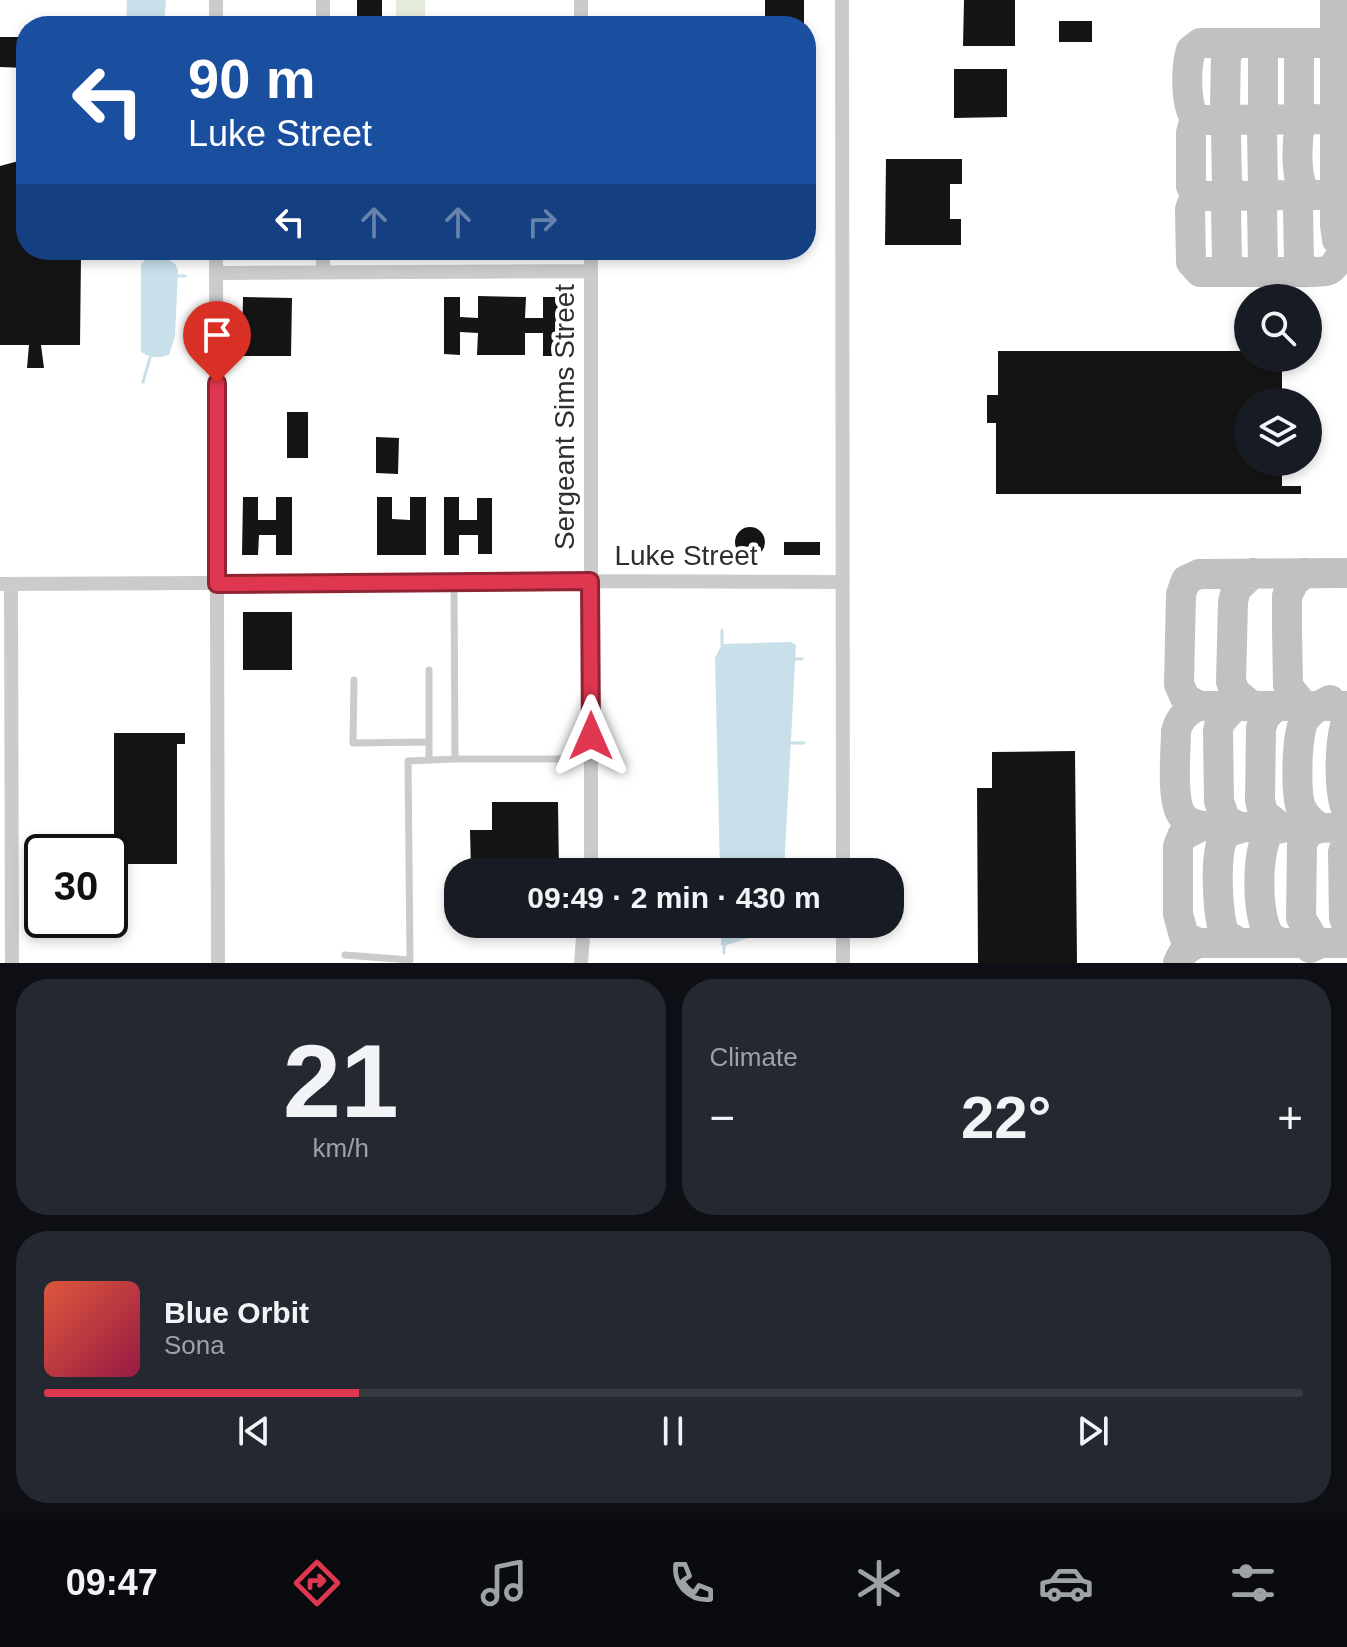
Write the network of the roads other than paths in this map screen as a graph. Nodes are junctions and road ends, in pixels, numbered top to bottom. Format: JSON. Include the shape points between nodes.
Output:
{"nodes":[{"id":1,"x":842,"y":0,"type":"edge"},
{"id":2,"x":216,"y":260,"type":"edge"},
{"id":3,"x":323,"y":260,"type":"edge"},
{"id":4,"x":591,"y":260,"type":"edge"},
{"id":5,"x":591,"y":271,"type":"junction"},
{"id":6,"x":323,"y":272,"type":"junction"},
{"id":7,"x":216,"y":273,"type":"junction"},
{"id":8,"x":590,"y":581,"type":"junction"},
{"id":9,"x":454,"y":582,"type":"junction"},
{"id":10,"x":843,"y":582,"type":"junction"},
{"id":11,"x":6,"y":584,"type":"edge"},
{"id":12,"x":217,"y":584,"type":"junction"},
{"id":13,"x":429,"y":670,"type":"dead end"},
{"id":14,"x":354,"y":680,"type":"dead end"},
{"id":15,"x":429,"y":742,"type":"junction"},
{"id":16,"x":455,"y":759,"type":"junction"},
{"id":17,"x":591,"y":759,"type":"junction"},
{"id":18,"x":429,"y":760,"type":"junction"},
{"id":19,"x":591,"y":858,"type":"edge"},
{"id":20,"x":843,"y":858,"type":"edge"},
{"id":21,"x":6,"y":897,"type":"edge"},
{"id":22,"x":583,"y":938,"type":"edge"},
{"id":23,"x":843,"y":938,"type":"edge"},
{"id":24,"x":345,"y":955,"type":"dead end"},
{"id":25,"x":12,"y":963,"type":"edge"},
{"id":26,"x":218,"y":963,"type":"edge"},
{"id":27,"x":581,"y":963,"type":"edge"},
{"id":28,"x":843,"y":963,"type":"edge"}],
"edges":[{"from":1,"to":10,"type":"street"},
{"from":2,"to":7,"type":"street"},
{"from":3,"to":6,"type":"street"},
{"from":4,"to":5,"type":"street","name":"Sergeant Sims Street"},
{"from":5,"to":6,"type":"street"},
{"from":5,"to":8,"type":"street","name":"Sergeant Sims Street"},
{"from":6,"to":7,"type":"street"},
{"from":7,"to":12,"type":"street"},
{"from":8,"to":9,"type":"street","name":"Luke Street"},
{"from":8,"to":10,"type":"street","name":"Luke Street"},
{"from":8,"to":17,"type":"street","name":"Sergeant Sims Street"},
{"from":9,"to":12,"type":"street","name":"Luke Street"},
{"from":9,"to":16,"type":"lane"},
{"from":10,"to":20,"type":"street"},
{"from":11,"to":12,"type":"street","name":"Luke Street"},
{"from":11,"to":21,"type":"street"},
{"from":12,"to":26,"type":"street"},
{"from":13,"to":15,"type":"lane"},
{"from":14,"to":15,"type":"lane","via":[[353,743]]},
{"from":15,"to":18,"type":"lane"},
{"from":16,"to":17,"type":"lane"},
{"from":16,"to":18,"type":"lane"},
{"from":17,"to":19,"type":"street","name":"Sergeant Sims Street"},
{"from":18,"to":24,"type":"lane","via":[[408,761],[410,960]]},
{"from":21,"to":25,"type":"street"},
{"from":22,"to":27,"type":"street"},
{"from":23,"to":28,"type":"street"}]}
